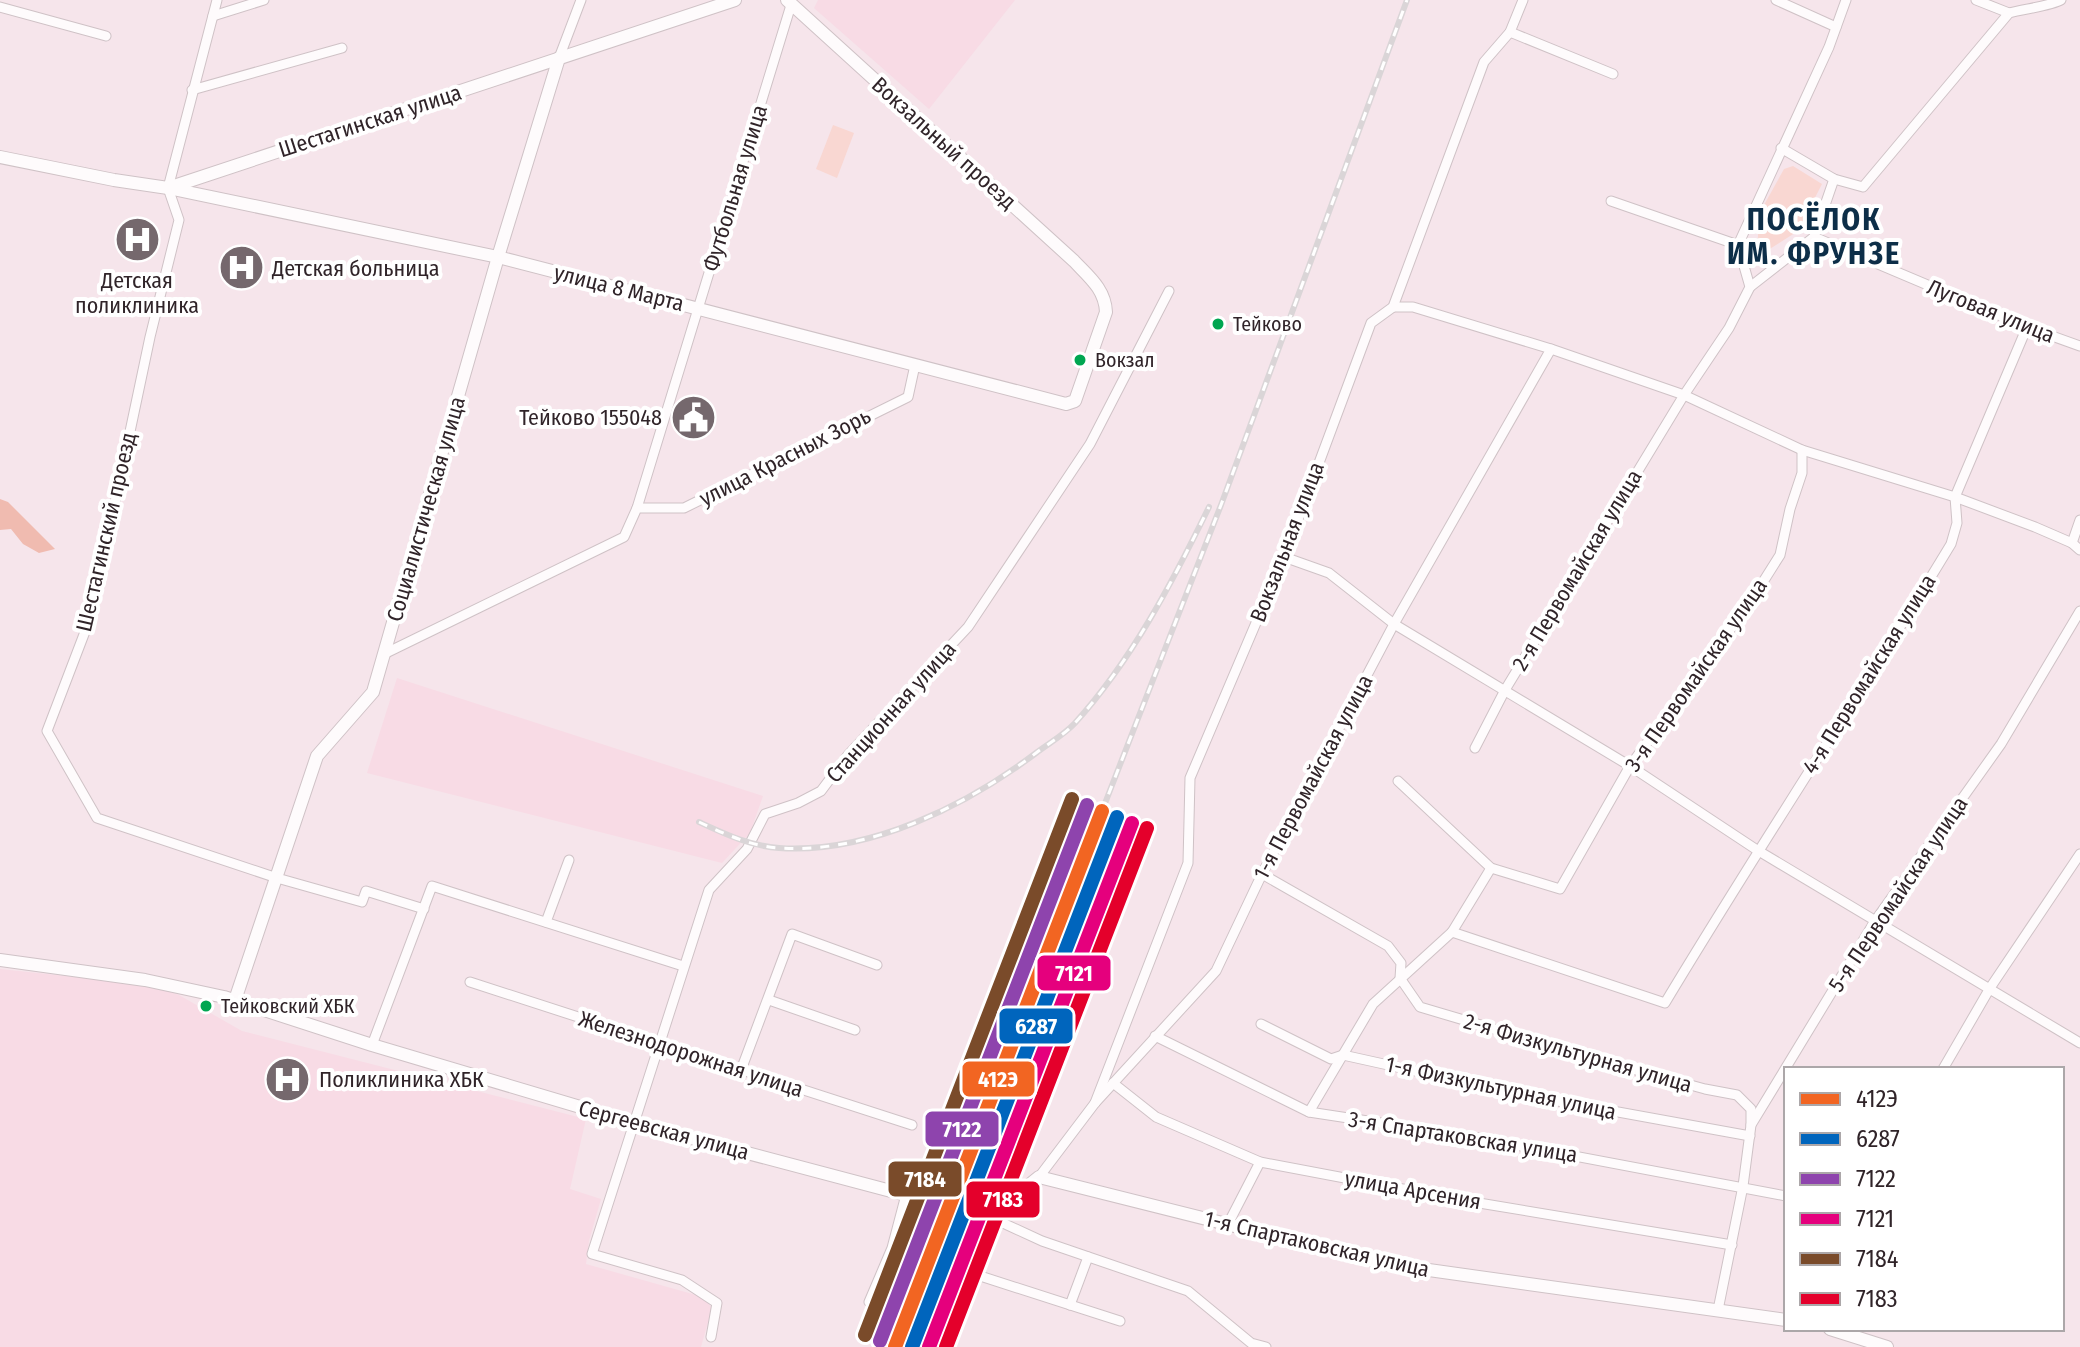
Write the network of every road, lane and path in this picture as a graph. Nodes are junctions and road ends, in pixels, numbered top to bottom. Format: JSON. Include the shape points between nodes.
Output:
{"nodes":[{"id":1,"x":217,"y":0,"type":"edge"},
{"id":2,"x":264,"y":0,"type":"edge"},
{"id":3,"x":581,"y":0,"type":"edge"},
{"id":4,"x":735,"y":0,"type":"edge"},
{"id":5,"x":1523,"y":0,"type":"edge"},
{"id":6,"x":1776,"y":0,"type":"edge"},
{"id":7,"x":1846,"y":0,"type":"edge"},
{"id":8,"x":1976,"y":0,"type":"edge"},
{"id":9,"x":2061,"y":0,"type":"edge"},
{"id":10,"x":789,"y":3,"type":"edge"},
{"id":11,"x":0,"y":7,"type":"edge"},
{"id":12,"x":2009,"y":13,"type":"junction"},
{"id":13,"x":213,"y":16,"type":"junction"},
{"id":14,"x":1836,"y":27,"type":"junction"},
{"id":15,"x":1510,"y":32,"type":"junction"},
{"id":16,"x":106,"y":36,"type":"dead end"},
{"id":17,"x":342,"y":48,"type":"dead end"},
{"id":18,"x":559,"y":58,"type":"junction"},
{"id":19,"x":1613,"y":74,"type":"dead end"},
{"id":20,"x":192,"y":90,"type":"junction"},
{"id":21,"x":1781,"y":148,"type":"junction"},
{"id":22,"x":0,"y":157,"type":"edge"},
{"id":23,"x":1834,"y":179,"type":"junction"},
{"id":24,"x":168,"y":188,"type":"junction"},
{"id":25,"x":1611,"y":201,"type":"dead end"},
{"id":26,"x":1814,"y":237,"type":"junction"},
{"id":27,"x":1738,"y":245,"type":"junction"},
{"id":28,"x":498,"y":257,"type":"junction"},
{"id":29,"x":1750,"y":287,"type":"junction"},
{"id":30,"x":1169,"y":291,"type":"dead end"},
{"id":31,"x":1393,"y":307,"type":"junction"},
{"id":32,"x":699,"y":309,"type":"junction"},
{"id":33,"x":2027,"y":327,"type":"junction"},
{"id":34,"x":2080,"y":346,"type":"edge"},
{"id":35,"x":1551,"y":349,"type":"junction"},
{"id":36,"x":915,"y":365,"type":"junction"},
{"id":37,"x":1684,"y":395,"type":"junction"},
{"id":38,"x":1066,"y":404,"type":"joint"},
{"id":39,"x":1802,"y":450,"type":"junction"},
{"id":40,"x":1955,"y":497,"type":"junction"},
{"id":41,"x":637,"y":508,"type":"junction"},
{"id":42,"x":2080,"y":520,"type":"edge"},
{"id":43,"x":2076,"y":547,"type":"edge"},
{"id":44,"x":1284,"y":557,"type":"junction"},
{"id":45,"x":2080,"y":611,"type":"edge"},
{"id":46,"x":1394,"y":624,"type":"junction"},
{"id":47,"x":384,"y":654,"type":"junction"},
{"id":48,"x":1505,"y":690,"type":"junction"},
{"id":49,"x":1475,"y":748,"type":"dead end"},
{"id":50,"x":1630,"y":766,"type":"junction"},
{"id":51,"x":1398,"y":781,"type":"dead end"},
{"id":52,"x":1757,"y":850,"type":"junction"},
{"id":53,"x":2080,"y":854,"type":"edge"},
{"id":54,"x":569,"y":860,"type":"dead end"},
{"id":55,"x":1491,"y":868,"type":"junction"},
{"id":56,"x":1262,"y":874,"type":"junction"},
{"id":57,"x":277,"y":878,"type":"junction"},
{"id":58,"x":424,"y":909,"type":"junction"},
{"id":59,"x":1875,"y":921,"type":"junction"},
{"id":60,"x":546,"y":922,"type":"junction"},
{"id":61,"x":1452,"y":932,"type":"junction"},
{"id":62,"x":0,"y":960,"type":"edge"},
{"id":63,"x":877,"y":965,"type":"dead end"},
{"id":64,"x":683,"y":966,"type":"junction"},
{"id":65,"x":1400,"y":978,"type":"junction"},
{"id":66,"x":470,"y":982,"type":"dead end"},
{"id":67,"x":1990,"y":988,"type":"junction"},
{"id":68,"x":235,"y":1000,"type":"junction"},
{"id":69,"x":769,"y":1000,"type":"junction"},
{"id":70,"x":1261,"y":1024,"type":"dead end"},
{"id":71,"x":855,"y":1030,"type":"dead end"},
{"id":72,"x":1155,"y":1036,"type":"junction"},
{"id":73,"x":2080,"y":1043,"type":"edge"},
{"id":74,"x":659,"y":1044,"type":"junction"},
{"id":75,"x":372,"y":1045,"type":"junction"},
{"id":76,"x":1343,"y":1055,"type":"junction"},
{"id":77,"x":1786,"y":1067,"type":"edge"},
{"id":78,"x":1944,"y":1067,"type":"edge"},
{"id":79,"x":741,"y":1070,"type":"junction"},
{"id":80,"x":1784,"y":1071,"type":"edge"},
{"id":81,"x":1113,"y":1083,"type":"junction"},
{"id":82,"x":1095,"y":1103,"type":"junction"},
{"id":83,"x":1309,"y":1112,"type":"junction"},
{"id":84,"x":634,"y":1123,"type":"junction"},
{"id":85,"x":912,"y":1125,"type":"dead end"},
{"id":86,"x":1751,"y":1125,"type":"junction"},
{"id":87,"x":1750,"y":1136,"type":"junction"},
{"id":88,"x":1260,"y":1162,"type":"junction"},
{"id":89,"x":1039,"y":1177,"type":"junction"},
{"id":90,"x":1743,"y":1186,"type":"junction"},
{"id":91,"x":906,"y":1195,"type":"junction"},
{"id":92,"x":1784,"y":1196,"type":"edge"},
{"id":93,"x":994,"y":1213,"type":"junction"},
{"id":94,"x":1228,"y":1224,"type":"junction"},
{"id":95,"x":1732,"y":1245,"type":"junction"},
{"id":96,"x":1088,"y":1257,"type":"junction"},
{"id":97,"x":974,"y":1274,"type":"dead end"},
{"id":98,"x":869,"y":1302,"type":"dead end"},
{"id":99,"x":1070,"y":1305,"type":"junction"},
{"id":100,"x":1718,"y":1310,"type":"junction"},
{"id":101,"x":1784,"y":1320,"type":"edge"},
{"id":102,"x":1120,"y":1321,"type":"dead end"},
{"id":103,"x":1836,"y":1331,"type":"edge"},
{"id":104,"x":711,"y":1337,"type":"dead end"},
{"id":105,"x":1266,"y":1347,"type":"edge"},
{"id":106,"x":1887,"y":1347,"type":"edge"}],
"edges":[{"from":1,"to":13,"type":"street"},
{"from":2,"to":13,"type":"street"},
{"from":3,"to":18,"type":"street","name":"Социалистическая улица"},
{"from":4,"to":18,"type":"street","name":"Шестагинская улица"},
{"from":5,"to":15,"type":"street","name":"Вокзальная улица"},
{"from":6,"to":14,"type":"street"},
{"from":7,"to":14,"type":"street"},
{"from":8,"to":12,"type":"street"},
{"from":9,"to":12,"type":"street"},
{"from":10,"to":32,"type":"street","name":"Футбольная улица"},
{"from":10,"to":38,"type":"street","name":"Вокзальный проезд","via":[[1099,288],[1106,312],[1078,397]]},
{"from":11,"to":16,"type":"street"},
{"from":12,"to":23,"type":"street","via":[[1863,187]]},
{"from":13,"to":20,"type":"street"},
{"from":14,"to":21,"type":"street"},
{"from":15,"to":19,"type":"street"},
{"from":15,"to":31,"type":"street","name":"Вокзальная улица","via":[[1484,62]]},
{"from":17,"to":20,"type":"street"},
{"from":18,"to":24,"type":"street","name":"Шестагинская улица"},
{"from":18,"to":28,"type":"street","name":"Социалистическая улица"},
{"from":20,"to":24,"type":"street"},
{"from":21,"to":23,"type":"street"},
{"from":21,"to":27,"type":"street"},
{"from":22,"to":24,"type":"street","name":"Шестагинская улица"},
{"from":23,"to":26,"type":"street"},
{"from":24,"to":28,"type":"street","name":"улица 8 Марта"},
{"from":24,"to":57,"type":"street","name":"Шестагинский проезд","via":[[179,220],[91,616],[47,731],[97,818]]},
{"from":25,"to":27,"type":"street"},
{"from":26,"to":29,"type":"street"},
{"from":26,"to":33,"type":"street","name":"Луговая улица"},
{"from":27,"to":29,"type":"street"},
{"from":28,"to":32,"type":"street","name":"улица 8 Марта"},
{"from":28,"to":47,"type":"street","name":"Социалистическая улица"},
{"from":29,"to":37,"type":"street","name":"2-я Первомайская улица"},
{"from":30,"to":64,"type":"street","name":"Станционная улица","via":[[1090,444],[968,627],[821,791],[765,814],[747,849],[709,890]]},
{"from":31,"to":35,"type":"street","via":[[1413,307]]},
{"from":31,"to":44,"type":"street","name":"Вокзальная улица","via":[[1371,323]]},
{"from":32,"to":36,"type":"street","name":"улица 8 Марта"},
{"from":32,"to":41,"type":"street","name":"Футбольная улица"},
{"from":33,"to":34,"type":"street","name":"Луговая улица"},
{"from":33,"to":40,"type":"street","name":"4-я Первомайская улица"},
{"from":35,"to":37,"type":"street"},
{"from":35,"to":46,"type":"street","name":"1-я Первомайская улица"},
{"from":36,"to":38,"type":"street","name":"улица 8 Марта"},
{"from":36,"to":41,"type":"street","name":"улица Красных Зорь","via":[[908,397],[684,508]]},
{"from":37,"to":39,"type":"street"},
{"from":37,"to":48,"type":"street","name":"2-я Первомайская улица"},
{"from":39,"to":40,"type":"street"},
{"from":39,"to":50,"type":"street","name":"3-я Первомайская улица","via":[[1802,473],[1780,555]]},
{"from":40,"to":43,"type":"street"},
{"from":40,"to":52,"type":"street","name":"4-я Первомайская улица","via":[[1957,523],[1951,544]]},
{"from":41,"to":47,"type":"street","via":[[624,537]]},
{"from":42,"to":43,"type":"street"},
{"from":44,"to":46,"type":"street","via":[[1329,573]]},
{"from":44,"to":82,"type":"street","name":"Вокзальная улица","via":[[1190,778],[1188,863]]},
{"from":45,"to":59,"type":"street","name":"5-я Первомайская улица","via":[[2001,744]]},
{"from":46,"to":48,"type":"street"},
{"from":46,"to":56,"type":"street","name":"1-я Первомайская улица"},
{"from":47,"to":57,"type":"street","name":"Социалистическая улица","via":[[373,692],[317,756]]},
{"from":48,"to":49,"type":"street","name":"2-я Первомайская улица"},
{"from":48,"to":50,"type":"street"},
{"from":50,"to":52,"type":"street"},
{"from":50,"to":55,"type":"street","name":"3-я Первомайская улица","via":[[1560,889]]},
{"from":51,"to":55,"type":"street"},
{"from":52,"to":59,"type":"street"},
{"from":52,"to":61,"type":"street","name":"4-я Первомайская улица","via":[[1665,1003]]},
{"from":53,"to":67,"type":"street"},
{"from":54,"to":60,"type":"street"},
{"from":55,"to":61,"type":"street"},
{"from":56,"to":65,"type":"street","name":"2-я Физкультурная улица","via":[[1388,946],[1401,963]]},
{"from":56,"to":72,"type":"street","name":"1-я Первомайская улица","via":[[1216,971]]},
{"from":57,"to":58,"type":"street","via":[[362,902],[366,891]]},
{"from":57,"to":68,"type":"street","name":"Социалистическая улица"},
{"from":58,"to":60,"type":"street","via":[[432,886]]},
{"from":58,"to":75,"type":"street"},
{"from":59,"to":67,"type":"street"},
{"from":59,"to":77,"type":"street","name":"5-я Первомайская улица"},
{"from":60,"to":64,"type":"street"},
{"from":61,"to":65,"type":"street"},
{"from":62,"to":68,"type":"street","name":"Сергеевская улица","via":[[145,980]]},
{"from":63,"to":69,"type":"street","via":[[792,934]]},
{"from":64,"to":74,"type":"street","name":"Станционная улица"},
{"from":65,"to":76,"type":"street","via":[[1373,1004]]},
{"from":65,"to":86,"type":"street","name":"2-я Физкультурная улица","via":[[1420,1007],[1737,1095],[1751,1109]]},
{"from":66,"to":74,"type":"street","name":"Железнодорожная улица"},
{"from":67,"to":73,"type":"street"},
{"from":67,"to":78,"type":"street"},
{"from":68,"to":75,"type":"street","name":"Сергеевская улица"},
{"from":69,"to":71,"type":"street"},
{"from":69,"to":79,"type":"street"},
{"from":70,"to":76,"type":"street","name":"1-я Физкультурная улица","via":[[1331,1059]]},
{"from":72,"to":81,"type":"street","name":"1-я Первомайская улица"},
{"from":72,"to":83,"type":"street","name":"3-я Спартаковская улица"},
{"from":74,"to":79,"type":"street","name":"Железнодорожная улица"},
{"from":74,"to":84,"type":"street","name":"Станционная улица"},
{"from":75,"to":84,"type":"street","name":"Сергеевская улица"},
{"from":76,"to":83,"type":"street"},
{"from":76,"to":87,"type":"street","name":"1-я Физкультурная улица"},
{"from":79,"to":85,"type":"street","name":"Железнодорожная улица"},
{"from":80,"to":86,"type":"street","name":"5-я Первомайская улица"},
{"from":81,"to":82,"type":"street","name":"1-я Первомайская улица"},
{"from":81,"to":88,"type":"street","name":"улица Арсения","via":[[1156,1117]]},
{"from":82,"to":89,"type":"street","name":"1-я Первомайская улица"},
{"from":83,"to":90,"type":"street","name":"3-я Спартаковская улица"},
{"from":84,"to":91,"type":"street","name":"Сергеевская улица"},
{"from":84,"to":104,"type":"street","name":"Станционная улица","via":[[592,1254],[682,1280],[717,1303]]},
{"from":86,"to":87,"type":"street","name":"5-я Первомайская улица"},
{"from":87,"to":90,"type":"street","name":"5-я Первомайская улица"},
{"from":88,"to":94,"type":"street"},
{"from":88,"to":95,"type":"street","name":"улица Арсения"},
{"from":89,"to":93,"type":"street"},
{"from":89,"to":94,"type":"street","name":"1-я Спартаковская улица"},
{"from":90,"to":92,"type":"street","name":"3-я Спартаковская улица"},
{"from":90,"to":95,"type":"street","name":"5-я Первомайская улица"},
{"from":91,"to":93,"type":"street","name":"Сергеевская улица","via":[[957,1212]]},
{"from":91,"to":98,"type":"street","via":[[892,1248]]},
{"from":93,"to":96,"type":"street","via":[[1005,1224]]},
{"from":94,"to":100,"type":"street","name":"1-я Спартаковская улица","via":[[1386,1264]]},
{"from":95,"to":100,"type":"street","name":"5-я Первомайская улица"},
{"from":96,"to":99,"type":"street"},
{"from":96,"to":105,"type":"street","via":[[1188,1291],[1251,1343]]},
{"from":97,"to":99,"type":"street"},
{"from":99,"to":102,"type":"street"},
{"from":100,"to":101,"type":"street","name":"1-я Спартаковская улица"},
{"from":103,"to":106,"type":"street"}]}
